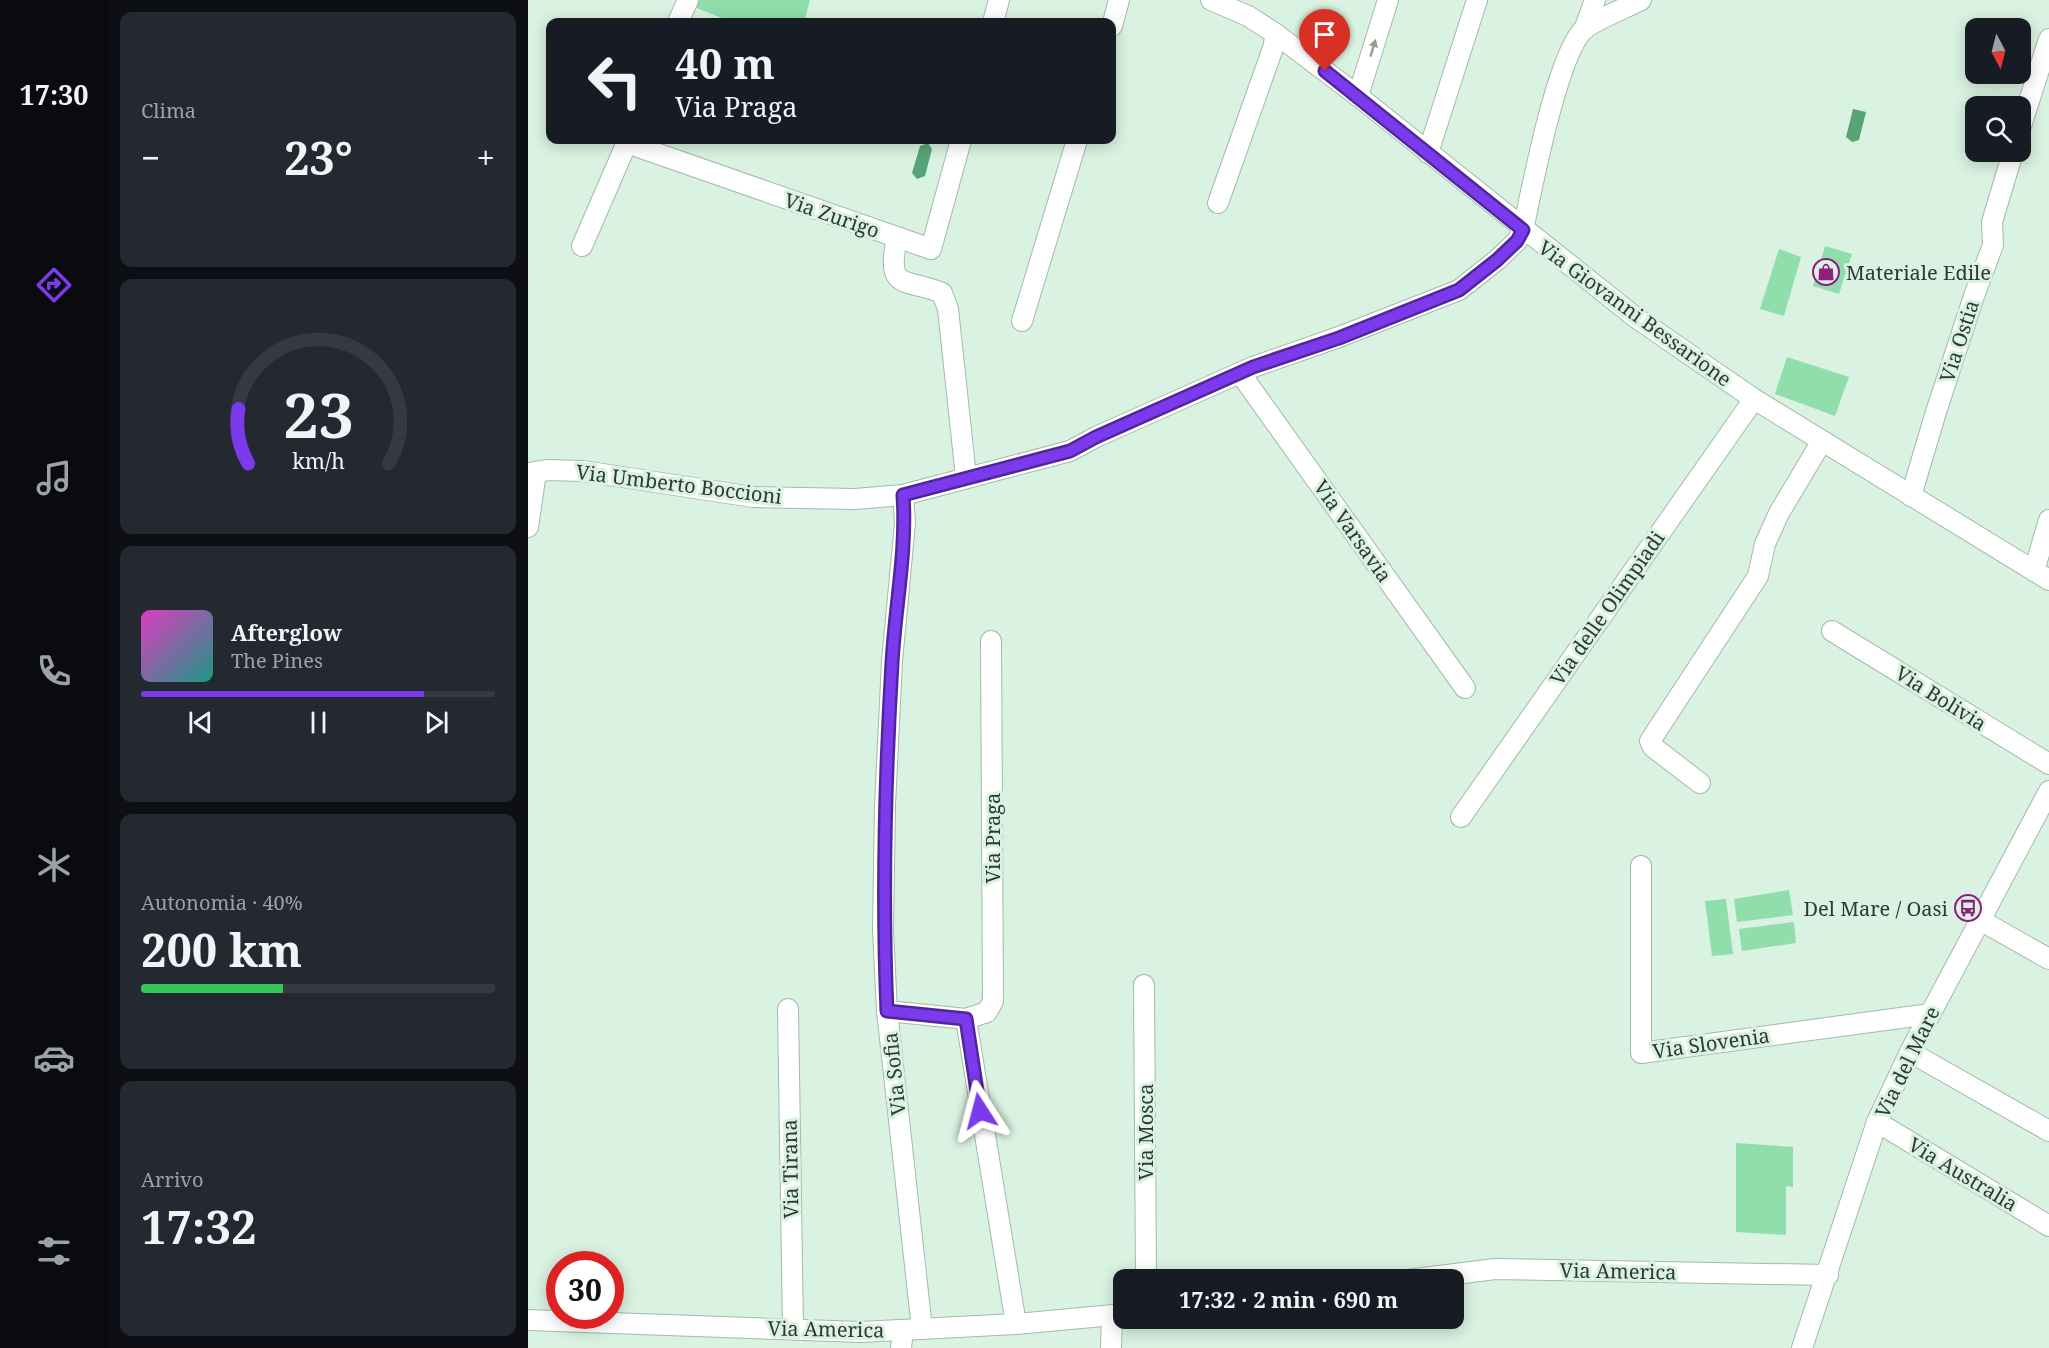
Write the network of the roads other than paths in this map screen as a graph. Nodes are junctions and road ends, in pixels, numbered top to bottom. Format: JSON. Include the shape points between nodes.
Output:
{"nodes":[{"id":1,"x":688,"y":0,"type":"edge"},
{"id":2,"x":999,"y":0,"type":"edge"},
{"id":3,"x":1119,"y":0,"type":"edge"},
{"id":4,"x":1211,"y":0,"type":"edge"},
{"id":5,"x":1388,"y":0,"type":"edge"},
{"id":6,"x":1477,"y":0,"type":"edge"},
{"id":7,"x":1595,"y":0,"type":"edge"},
{"id":8,"x":1641,"y":0,"type":"edge"},
{"id":9,"x":1610,"y":7,"type":"edge"},
{"id":10,"x":1251,"y":8,"type":"edge"},
{"id":11,"x":680,"y":18,"type":"edge"},
{"id":12,"x":994,"y":18,"type":"edge"},
{"id":13,"x":1114,"y":18,"type":"edge"},
{"id":14,"x":1584,"y":30,"type":"junction"},
{"id":15,"x":1276,"y":34,"type":"junction"},
{"id":16,"x":2049,"y":39,"type":"edge"},
{"id":17,"x":1358,"y":96,"type":"junction"},
{"id":18,"x":2031,"y":96,"type":"edge"},
{"id":19,"x":627,"y":144,"type":"edge"},
{"id":20,"x":636,"y":144,"type":"edge"},
{"id":21,"x":960,"y":144,"type":"edge"},
{"id":22,"x":1076,"y":144,"type":"edge"},
{"id":23,"x":1428,"y":153,"type":"junction"},
{"id":24,"x":2010,"y":162,"type":"edge"},
{"id":25,"x":1218,"y":203,"type":"dead end"},
{"id":26,"x":1523,"y":230,"type":"junction"},
{"id":27,"x":897,"y":237,"type":"junction"},
{"id":28,"x":582,"y":246,"type":"dead end"},
{"id":29,"x":1022,"y":321,"type":"dead end"},
{"id":30,"x":1240,"y":373,"type":"junction"},
{"id":31,"x":1754,"y":399,"type":"junction"},
{"id":32,"x":1822,"y":441,"type":"junction"},
{"id":33,"x":532,"y":472,"type":"edge"},
{"id":34,"x":966,"y":477,"type":"junction"},
{"id":35,"x":903,"y":495,"type":"junction"},
{"id":36,"x":1911,"y":496,"type":"junction"},
{"id":37,"x":2049,"y":520,"type":"edge"},
{"id":38,"x":528,"y":527,"type":"edge"},
{"id":39,"x":2041,"y":575,"type":"edge"},
{"id":40,"x":1833,"y":631,"type":"dead end"},
{"id":41,"x":991,"y":641,"type":"dead end"},
{"id":42,"x":1465,"y":688,"type":"dead end"},
{"id":43,"x":2049,"y":764,"type":"edge"},
{"id":44,"x":1700,"y":783,"type":"dead end"},
{"id":45,"x":2049,"y":791,"type":"edge"},
{"id":46,"x":1461,"y":817,"type":"dead end"},
{"id":47,"x":1641,"y":866,"type":"dead end"},
{"id":48,"x":1980,"y":920,"type":"junction"},
{"id":49,"x":2049,"y":959,"type":"edge"},
{"id":50,"x":1144,"y":985,"type":"dead end"},
{"id":51,"x":788,"y":1009,"type":"dead end"},
{"id":52,"x":887,"y":1011,"type":"junction"},
{"id":53,"x":1930,"y":1014,"type":"junction"},
{"id":54,"x":966,"y":1019,"type":"junction"},
{"id":55,"x":1910,"y":1052,"type":"junction"},
{"id":56,"x":1877,"y":1122,"type":"junction"},
{"id":57,"x":2049,"y":1131,"type":"edge"},
{"id":58,"x":2049,"y":1226,"type":"edge"},
{"id":59,"x":1146,"y":1269,"type":"edge"},
{"id":60,"x":1464,"y":1273,"type":"edge"},
{"id":61,"x":1828,"y":1275,"type":"junction"},
{"id":62,"x":1113,"y":1315,"type":"edge"},
{"id":63,"x":528,"y":1320,"type":"edge"},
{"id":64,"x":1016,"y":1324,"type":"junction"},
{"id":65,"x":793,"y":1329,"type":"junction"},
{"id":66,"x":1115,"y":1329,"type":"edge"},
{"id":67,"x":909,"y":1336,"type":"edge"},
{"id":68,"x":1111,"y":1348,"type":"edge"},
{"id":69,"x":1802,"y":1348,"type":"edge"}],
"edges":[{"from":1,"to":11,"type":"street"},
{"from":2,"to":12,"type":"street"},
{"from":3,"to":13,"type":"street"},
{"from":4,"to":10,"type":"street","name":"Via Giovanni Bessarione"},
{"from":17,"to":5,"type":"street","one_way":true},
{"from":6,"to":23,"type":"street"},
{"from":7,"to":14,"type":"street"},
{"from":8,"to":9,"type":"street"},
{"from":9,"to":14,"type":"street"},
{"from":10,"to":15,"type":"street","name":"Via Giovanni Bessarione"},
{"from":14,"to":26,"type":"street","via":[[1568,55]]},
{"from":15,"to":17,"type":"street","name":"Via Giovanni Bessarione"},
{"from":15,"to":25,"type":"street"},
{"from":16,"to":18,"type":"street"},
{"from":17,"to":23,"type":"street","name":"Via Giovanni Bessarione"},
{"from":19,"to":28,"type":"street"},
{"from":20,"to":27,"type":"street","name":"Via Zurigo"},
{"from":21,"to":27,"type":"street","name":"Via Zurigo","via":[[930,249]]},
{"from":22,"to":29,"type":"street"},
{"from":23,"to":26,"type":"street","name":"Via Giovanni Bessarione"},
{"from":24,"to":36,"type":"street","name":"Via Ostia","via":[[1992,222],[1993,245]]},
{"from":26,"to":30,"type":"street","name":"Via Umberto Boccioni","via":[[1497,260],[1459,290]]},
{"from":26,"to":31,"type":"street","name":"Via Giovanni Bessarione","via":[[1635,317]]},
{"from":27,"to":34,"type":"street","via":[[892,260],[895,274],[905,284],[942,293],[948,309]]},
{"from":30,"to":34,"type":"street","name":"Via Umberto Boccioni","via":[[1070,451]]},
{"from":30,"to":42,"type":"street","name":"Via Varsavia"},
{"from":31,"to":32,"type":"street","name":"Via Giovanni Bessarione"},
{"from":31,"to":46,"type":"street","name":"Via delle Olimpiadi"},
{"from":32,"to":36,"type":"street","name":"Via Giovanni Bessarione"},
{"from":32,"to":44,"type":"street","via":[[1779,513],[1765,544],[1758,576],[1650,741]]},
{"from":33,"to":35,"type":"street","name":"Via Umberto Boccioni","via":[[583,471],[753,497],[855,500]]},
{"from":33,"to":38,"type":"street"},
{"from":34,"to":35,"type":"street","name":"Via Umberto Boccioni"},
{"from":35,"to":52,"type":"street","name":"Via Sofia","via":[[905,524],[892,661],[885,805],[883,930]]},
{"from":36,"to":39,"type":"street","name":"Via Giovanni Bessarione"},
{"from":37,"to":39,"type":"street"},
{"from":40,"to":43,"type":"street","name":"Via Bolivia"},
{"from":41,"to":54,"type":"street","name":"Via Praga","via":[[993,1001],[987,1012]]},
{"from":45,"to":48,"type":"street","name":"Via del Mare"},
{"from":47,"to":53,"type":"street","name":"Via Slovenia","via":[[1641,1053]]},
{"from":48,"to":49,"type":"street"},
{"from":48,"to":53,"type":"street","name":"Via del Mare"},
{"from":50,"to":59,"type":"street","name":"Via Mosca"},
{"from":51,"to":65,"type":"street","name":"Via Tirana"},
{"from":52,"to":54,"type":"street"},
{"from":52,"to":67,"type":"street","name":"Via Sofia"},
{"from":53,"to":55,"type":"street","name":"Via del Mare"},
{"from":54,"to":64,"type":"street"},
{"from":55,"to":56,"type":"street","name":"Via del Mare"},
{"from":55,"to":57,"type":"street"},
{"from":56,"to":58,"type":"street","name":"Via Australia"},
{"from":56,"to":61,"type":"street","name":"Via del Mare"},
{"from":60,"to":61,"type":"street","name":"Via America","via":[[1495,1269]]},
{"from":61,"to":69,"type":"street","name":"Via del Mare"},
{"from":62,"to":64,"type":"street","name":"Via America"},
{"from":63,"to":65,"type":"street","name":"Via America"},
{"from":64,"to":67,"type":"street","name":"Via America"},
{"from":65,"to":67,"type":"street","name":"Via America"},
{"from":66,"to":68,"type":"street"}]}
